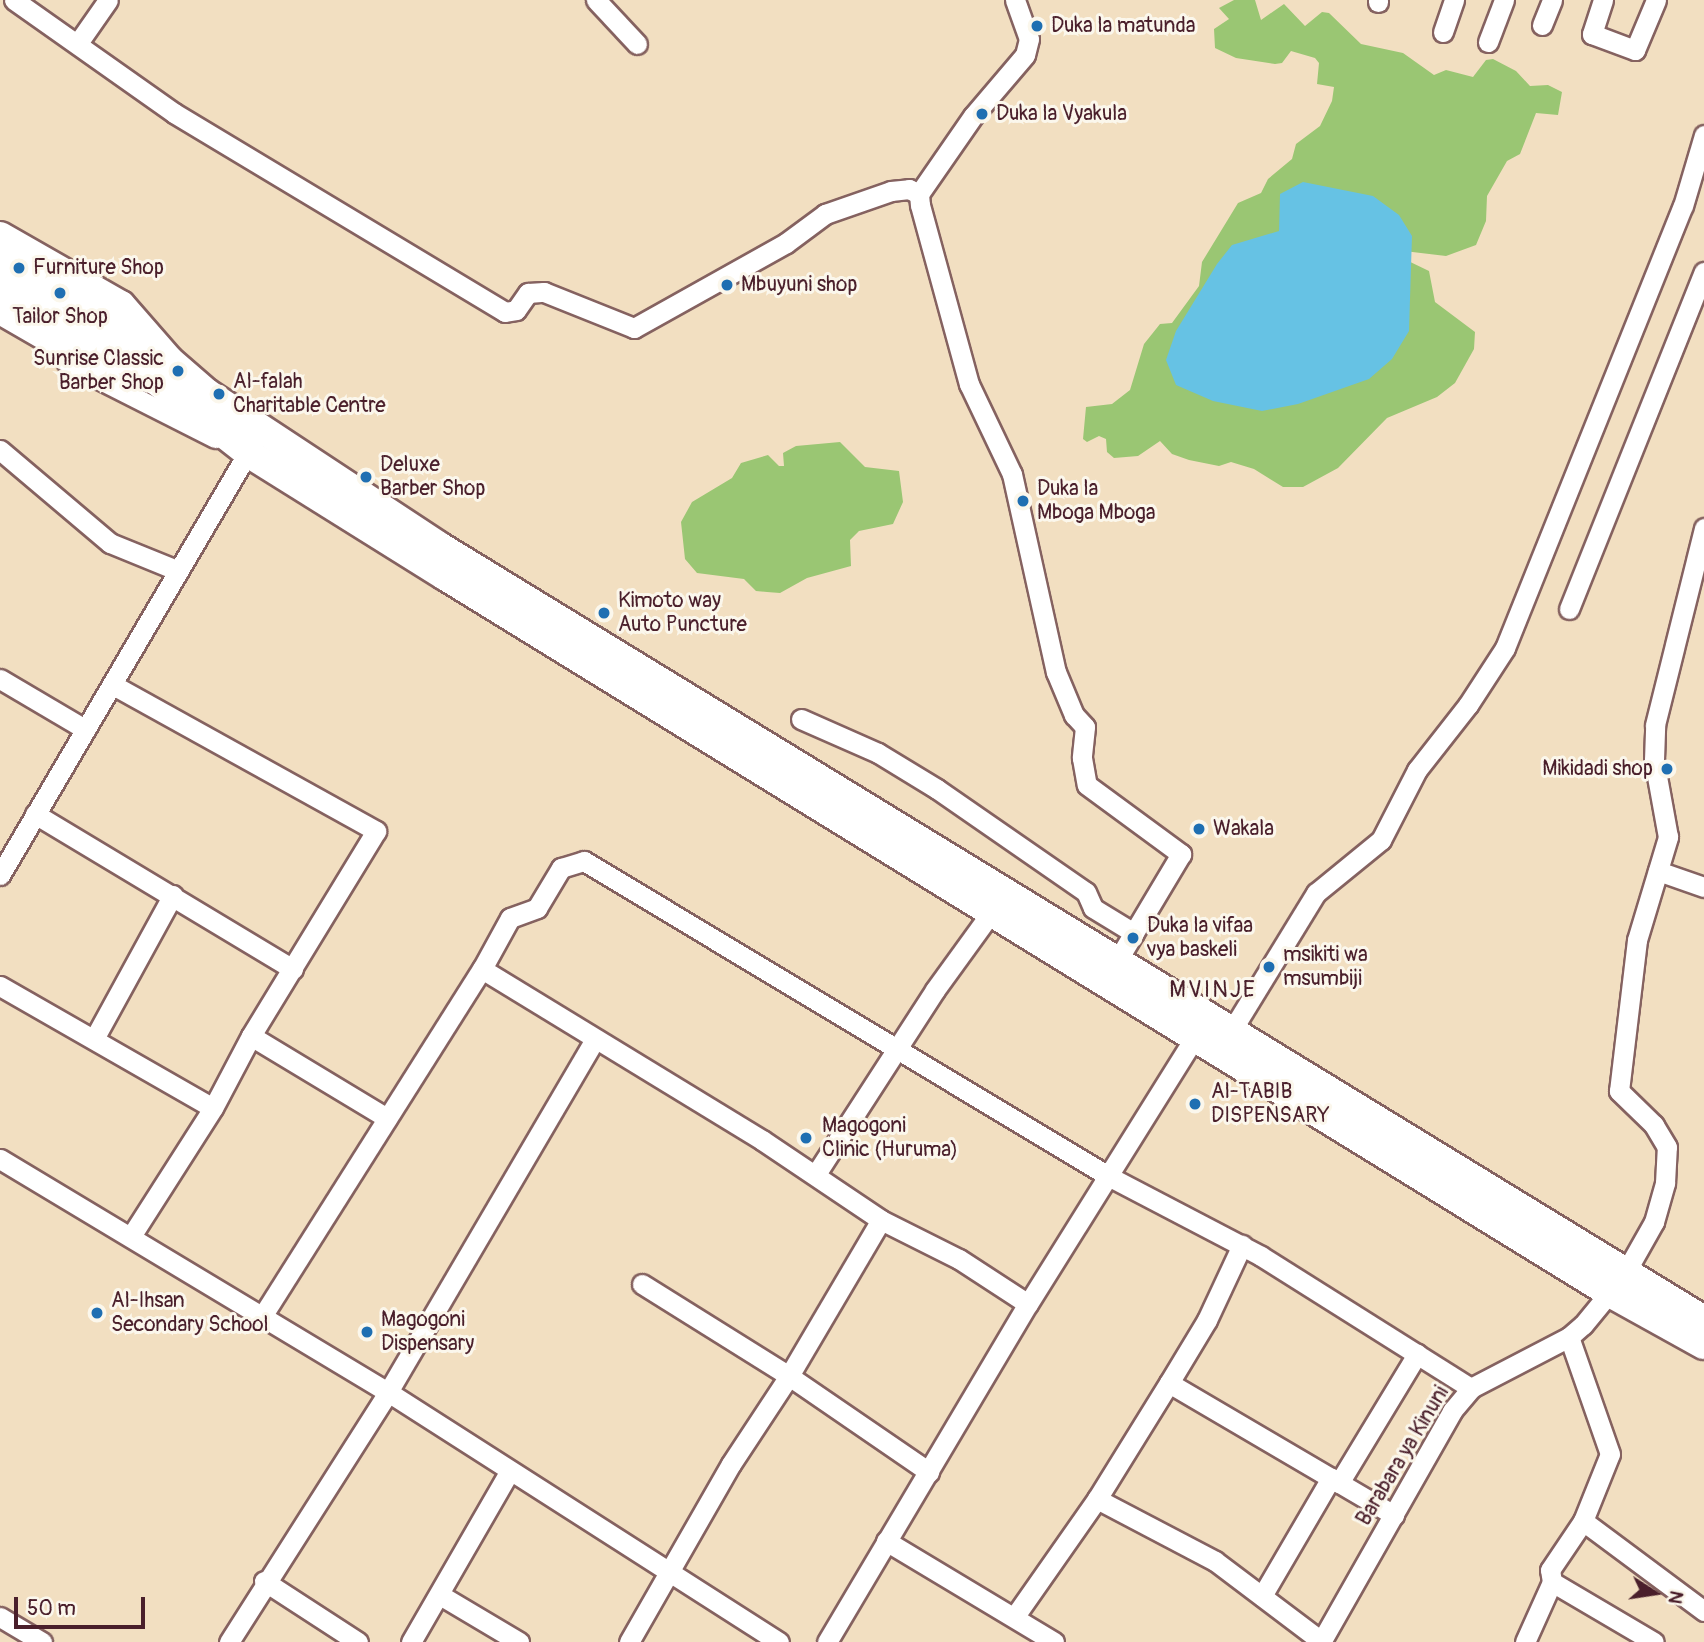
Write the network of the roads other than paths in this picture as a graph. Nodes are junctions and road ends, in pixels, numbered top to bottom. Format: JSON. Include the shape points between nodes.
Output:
{"nodes":[{"id":1,"x":14,"y":0,"type":"edge"},
{"id":2,"x":108,"y":0,"type":"edge"},
{"id":3,"x":596,"y":0,"type":"edge"},
{"id":4,"x":1015,"y":0,"type":"edge"},
{"id":5,"x":1454,"y":0,"type":"edge"},
{"id":6,"x":1504,"y":0,"type":"edge"},
{"id":7,"x":1552,"y":0,"type":"edge"},
{"id":8,"x":1603,"y":0,"type":"edge"},
{"id":9,"x":1656,"y":0,"type":"edge"},
{"id":10,"x":1542,"y":24,"type":"dead end"},
{"id":11,"x":1443,"y":32,"type":"dead end"},
{"id":12,"x":1488,"y":42,"type":"dead end"},
{"id":13,"x":78,"y":43,"type":"junction"},
{"id":14,"x":638,"y":44,"type":"dead end"},
{"id":15,"x":1704,"y":135,"type":"edge"},
{"id":16,"x":919,"y":194,"type":"junction"},
{"id":17,"x":0,"y":236,"type":"edge"},
{"id":18,"x":0,"y":258,"type":"edge"},
{"id":19,"x":1704,"y":272,"type":"edge"},
{"id":20,"x":0,"y":283,"type":"edge"},
{"id":21,"x":0,"y":310,"type":"edge"},
{"id":22,"x":0,"y":323,"type":"edge"},
{"id":23,"x":162,"y":370,"type":"junction"},
{"id":24,"x":254,"y":441,"type":"junction"},
{"id":25,"x":0,"y":450,"type":"edge"},
{"id":26,"x":1704,"y":528,"type":"edge"},
{"id":27,"x":179,"y":571,"type":"junction"},
{"id":28,"x":1569,"y":609,"type":"dead end"},
{"id":29,"x":0,"y":679,"type":"edge"},
{"id":30,"x":113,"y":685,"type":"junction"},
{"id":31,"x":801,"y":719,"type":"dead end"},
{"id":32,"x":85,"y":729,"type":"junction"},
{"id":33,"x":35,"y":814,"type":"junction"},
{"id":34,"x":6,"y":851,"type":"edge"},
{"id":35,"x":1658,"y":871,"type":"junction"},
{"id":36,"x":0,"y":875,"type":"edge"},
{"id":37,"x":1704,"y":887,"type":"edge"},
{"id":38,"x":173,"y":895,"type":"junction"},
{"id":39,"x":993,"y":910,"type":"junction"},
{"id":40,"x":1134,"y":933,"type":"junction"},
{"id":41,"x":1117,"y":961,"type":"junction"},
{"id":42,"x":293,"y":969,"type":"junction"},
{"id":43,"x":482,"y":969,"type":"junction"},
{"id":44,"x":0,"y":986,"type":"edge"},
{"id":45,"x":1202,"y":1026,"type":"junction"},
{"id":46,"x":1232,"y":1030,"type":"junction"},
{"id":47,"x":251,"y":1036,"type":"junction"},
{"id":48,"x":94,"y":1039,"type":"junction"},
{"id":49,"x":594,"y":1041,"type":"junction"},
{"id":50,"x":900,"y":1048,"type":"junction"},
{"id":51,"x":213,"y":1108,"type":"junction"},
{"id":52,"x":387,"y":1118,"type":"junction"},
{"id":53,"x":0,"y":1159,"type":"edge"},
{"id":54,"x":816,"y":1174,"type":"junction"},
{"id":55,"x":1110,"y":1177,"type":"junction"},
{"id":56,"x":881,"y":1220,"type":"junction"},
{"id":57,"x":131,"y":1236,"type":"junction"},
{"id":58,"x":1242,"y":1245,"type":"junction"},
{"id":59,"x":642,"y":1284,"type":"dead end"},
{"id":60,"x":1617,"y":1284,"type":"junction"},
{"id":61,"x":1028,"y":1304,"type":"junction"},
{"id":62,"x":263,"y":1315,"type":"junction"},
{"id":63,"x":1704,"y":1320,"type":"edge"},
{"id":64,"x":1569,"y":1337,"type":"junction"},
{"id":65,"x":1704,"y":1345,"type":"edge"},
{"id":66,"x":1417,"y":1354,"type":"junction"},
{"id":67,"x":789,"y":1376,"type":"junction"},
{"id":68,"x":1169,"y":1383,"type":"junction"},
{"id":69,"x":1471,"y":1388,"type":"junction"},
{"id":70,"x":388,"y":1392,"type":"junction"},
{"id":71,"x":509,"y":1472,"type":"junction"},
{"id":72,"x":929,"y":1472,"type":"junction"},
{"id":73,"x":1335,"y":1481,"type":"junction"},
{"id":74,"x":1097,"y":1499,"type":"junction"},
{"id":75,"x":1394,"y":1515,"type":"junction"},
{"id":76,"x":1583,"y":1521,"type":"junction"},
{"id":77,"x":886,"y":1541,"type":"junction"},
{"id":78,"x":672,"y":1570,"type":"junction"},
{"id":79,"x":264,"y":1581,"type":"junction"},
{"id":80,"x":1552,"y":1583,"type":"junction"},
{"id":81,"x":440,"y":1595,"type":"junction"},
{"id":82,"x":1262,"y":1596,"type":"junction"},
{"id":83,"x":1704,"y":1611,"type":"edge"},
{"id":84,"x":1015,"y":1616,"type":"junction"},
{"id":85,"x":0,"y":1617,"type":"edge"},
{"id":86,"x":41,"y":1642,"type":"edge"},
{"id":87,"x":229,"y":1642,"type":"edge"},
{"id":88,"x":358,"y":1642,"type":"edge"},
{"id":89,"x":411,"y":1642,"type":"edge"},
{"id":90,"x":519,"y":1642,"type":"edge"},
{"id":91,"x":629,"y":1642,"type":"edge"},
{"id":92,"x":779,"y":1642,"type":"edge"},
{"id":93,"x":827,"y":1642,"type":"edge"},
{"id":94,"x":1054,"y":1642,"type":"edge"},
{"id":95,"x":1321,"y":1642,"type":"edge"},
{"id":96,"x":1525,"y":1642,"type":"edge"},
{"id":97,"x":1654,"y":1642,"type":"edge"}],
"edges":[{"from":1,"to":13,"type":"street"},
{"from":2,"to":13,"type":"street"},
{"from":3,"to":14,"type":"street"},
{"from":4,"to":16,"type":"street","via":[[1030,38],[1025,55],[973,116]]},
{"from":5,"to":11,"type":"street"},
{"from":6,"to":12,"type":"street"},
{"from":7,"to":10,"type":"street"},
{"from":8,"to":9,"type":"street","via":[[1592,34],[1635,50]]},
{"from":13,"to":16,"type":"street","via":[[174,113],[509,313],[535,291],[579,302],[634,328],[705,284],[786,243],[825,214],[891,191],[909,189]]},
{"from":15,"to":46,"type":"street","via":[[1683,206],[1505,648],[1417,770],[1381,840],[1316,892]]},
{"from":16,"to":40,"type":"street","via":[[970,384],[1012,474],[1056,672],[1074,715],[1085,727],[1082,758],[1087,785],[1180,849],[1180,858]]},
{"from":17,"to":23,"type":"main road","via":[[121,305]]},
{"from":18,"to":23,"type":"main road"},
{"from":19,"to":28,"type":"street"},
{"from":20,"to":23,"type":"main road"},
{"from":21,"to":23,"type":"main road","via":[[85,359]]},
{"from":22,"to":24,"type":"street","via":[[148,406]]},
{"from":23,"to":24,"type":"main road"},
{"from":24,"to":27,"type":"street"},
{"from":24,"to":39,"type":"main road"},
{"from":24,"to":41,"type":"main road","via":[[485,575]]},
{"from":25,"to":27,"type":"street","via":[[110,543]]},
{"from":26,"to":35,"type":"street","via":[[1655,725],[1654,760],[1668,836]]},
{"from":27,"to":30,"type":"street"},
{"from":29,"to":32,"type":"street"},
{"from":30,"to":32,"type":"street"},
{"from":30,"to":42,"type":"street","via":[[376,831]]},
{"from":31,"to":40,"type":"street","via":[[878,753],[937,789],[1086,892],[1093,908]]},
{"from":32,"to":33,"type":"street"},
{"from":33,"to":34,"type":"street"},
{"from":33,"to":38,"type":"street"},
{"from":34,"to":36,"type":"street"},
{"from":35,"to":37,"type":"street"},
{"from":35,"to":60,"type":"street","name":"Barabara ya Kinuni","via":[[1637,940],[1619,1091],[1654,1125],[1667,1147],[1668,1165],[1654,1222]]},
{"from":38,"to":42,"type":"street"},
{"from":38,"to":48,"type":"street"},
{"from":39,"to":45,"type":"main road"},
{"from":39,"to":50,"type":"street"},
{"from":40,"to":41,"type":"street"},
{"from":41,"to":45,"type":"main road"},
{"from":42,"to":47,"type":"street"},
{"from":43,"to":49,"type":"street"},
{"from":43,"to":50,"type":"street","via":[[510,918],[537,908],[561,868],[584,861]]},
{"from":43,"to":52,"type":"street"},
{"from":44,"to":48,"type":"street"},
{"from":45,"to":46,"type":"main road"},
{"from":45,"to":55,"type":"street"},
{"from":45,"to":60,"type":"main road"},
{"from":46,"to":60,"type":"main road"},
{"from":47,"to":51,"type":"street"},
{"from":47,"to":52,"type":"street"},
{"from":48,"to":51,"type":"street"},
{"from":49,"to":54,"type":"street"},
{"from":49,"to":70,"type":"street"},
{"from":50,"to":54,"type":"street"},
{"from":50,"to":55,"type":"street"},
{"from":51,"to":57,"type":"street"},
{"from":52,"to":62,"type":"street"},
{"from":53,"to":57,"type":"street"},
{"from":54,"to":56,"type":"street"},
{"from":55,"to":58,"type":"street"},
{"from":55,"to":61,"type":"street"},
{"from":56,"to":61,"type":"street","via":[[959,1259]]},
{"from":56,"to":67,"type":"street"},
{"from":57,"to":62,"type":"street"},
{"from":58,"to":66,"type":"street"},
{"from":58,"to":68,"type":"street","via":[[1207,1320]]},
{"from":59,"to":67,"type":"street"},
{"from":60,"to":63,"type":"main road"},
{"from":60,"to":64,"type":"street","name":"Barabara ya Kinuni"},
{"from":60,"to":65,"type":"main road"},
{"from":61,"to":72,"type":"street"},
{"from":62,"to":70,"type":"street"},
{"from":64,"to":69,"type":"street","name":"Barabara ya Kinuni"},
{"from":64,"to":76,"type":"street","via":[[1610,1454]]},
{"from":66,"to":69,"type":"street"},
{"from":66,"to":73,"type":"street"},
{"from":67,"to":72,"type":"street"},
{"from":67,"to":78,"type":"street","via":[[731,1464]]},
{"from":68,"to":73,"type":"street"},
{"from":68,"to":74,"type":"street"},
{"from":69,"to":75,"type":"street","name":"Barabara ya Kinuni","via":[[1452,1411]]},
{"from":70,"to":71,"type":"street"},
{"from":70,"to":79,"type":"street"},
{"from":71,"to":78,"type":"street"},
{"from":71,"to":81,"type":"street"},
{"from":72,"to":77,"type":"street"},
{"from":73,"to":75,"type":"street"},
{"from":73,"to":82,"type":"street"},
{"from":74,"to":82,"type":"street","via":[[1216,1561]]},
{"from":74,"to":84,"type":"street"},
{"from":75,"to":95,"type":"street","name":"Barabara ya Kinuni"},
{"from":76,"to":80,"type":"street","via":[[1550,1570]]},
{"from":76,"to":83,"type":"street"},
{"from":77,"to":84,"type":"street"},
{"from":77,"to":93,"type":"street"},
{"from":78,"to":91,"type":"street"},
{"from":78,"to":92,"type":"street"},
{"from":79,"to":87,"type":"street"},
{"from":79,"to":88,"type":"street"},
{"from":80,"to":96,"type":"street"},
{"from":80,"to":97,"type":"street"},
{"from":81,"to":89,"type":"street"},
{"from":81,"to":90,"type":"street"},
{"from":82,"to":95,"type":"street"},
{"from":84,"to":94,"type":"street"},
{"from":85,"to":86,"type":"street"}]}
